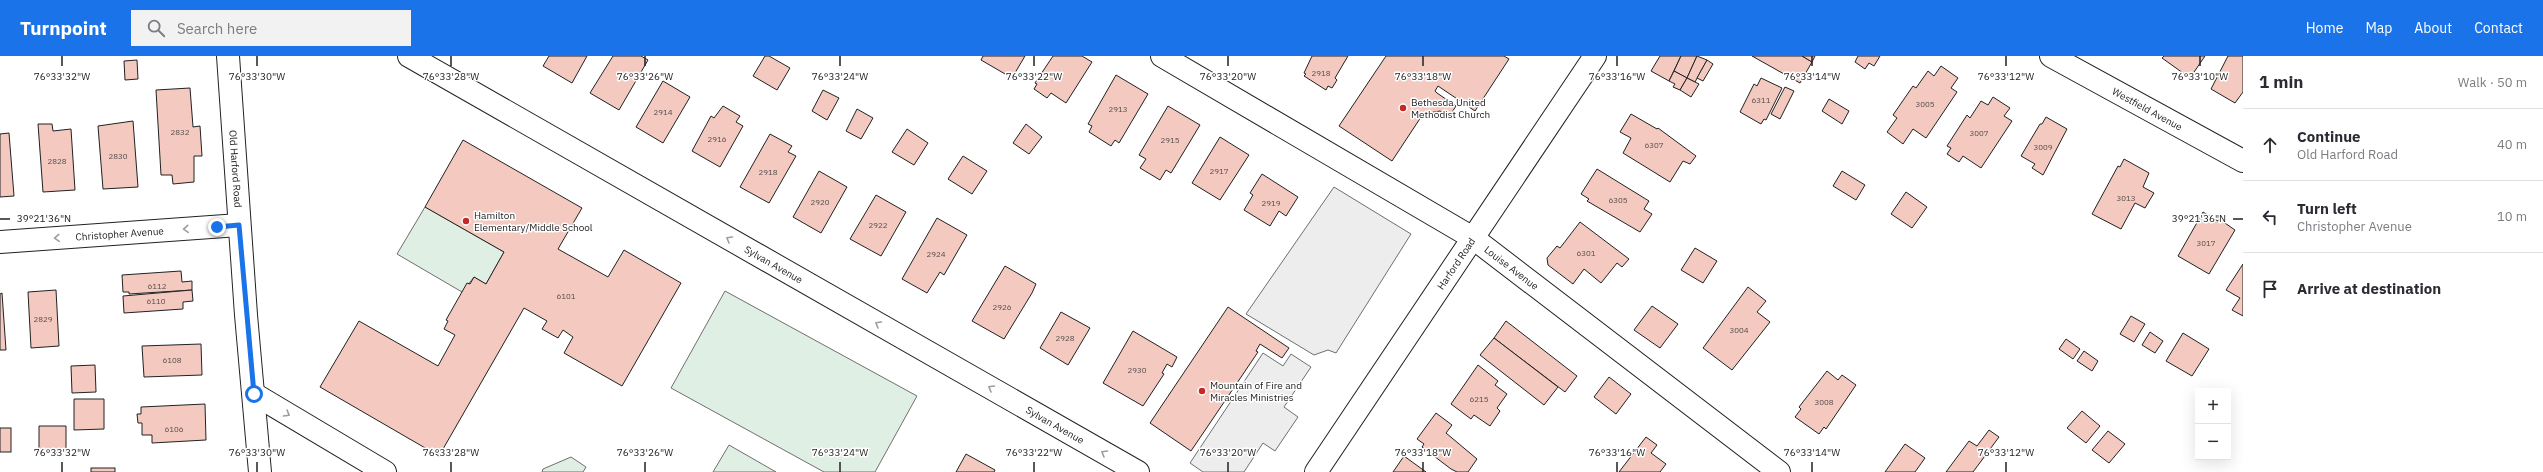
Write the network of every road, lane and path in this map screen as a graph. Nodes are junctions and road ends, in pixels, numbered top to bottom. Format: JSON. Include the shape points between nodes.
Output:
{"nodes":[{"id":1,"x":228,"y":56,"type":"edge"},
{"id":2,"x":409,"y":56,"type":"edge"},
{"id":3,"x":1162,"y":56,"type":"edge"},
{"id":4,"x":1596,"y":56,"type":"edge"},
{"id":5,"x":2052,"y":56,"type":"edge"},
{"id":6,"x":2243,"y":162,"type":"edge"},
{"id":7,"x":239,"y":225,"type":"junction"},
{"id":8,"x":1473,"y":238,"type":"junction"},
{"id":9,"x":0,"y":242,"type":"edge"},
{"id":10,"x":254,"y":394,"type":"junction"},
{"id":11,"x":260,"y":472,"type":"edge"},
{"id":12,"x":385,"y":472,"type":"edge"},
{"id":13,"x":1138,"y":472,"type":"edge"},
{"id":14,"x":1316,"y":472,"type":"edge"},
{"id":15,"x":1779,"y":472,"type":"edge"}],
"edges":[{"from":1,"to":7,"type":"street","name":"Old Harford Road"},
{"from":13,"to":2,"type":"street","name":"Sylvan Avenue","one_way":true},
{"from":3,"to":8,"type":"street","name":"Louise Avenue"},
{"from":4,"to":8,"type":"street","name":"Harford Road"},
{"from":5,"to":6,"type":"street","name":"Westfield Avenue"},
{"from":7,"to":9,"type":"street","name":"Christopher Avenue","one_way":true},
{"from":7,"to":10,"type":"street","name":"Old Harford Road"},
{"from":8,"to":14,"type":"street","name":"Harford Road"},
{"from":8,"to":15,"type":"street","name":"Louise Avenue"},
{"from":10,"to":11,"type":"street","name":"Old Harford Road"},
{"from":10,"to":12,"type":"street","one_way":true}]}
